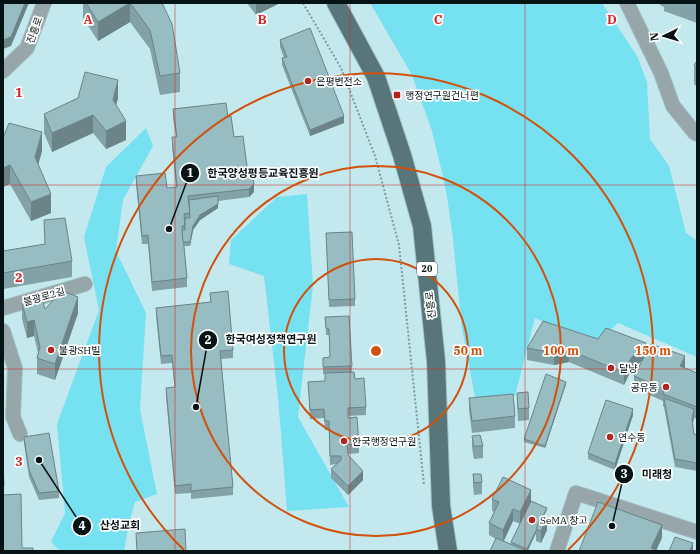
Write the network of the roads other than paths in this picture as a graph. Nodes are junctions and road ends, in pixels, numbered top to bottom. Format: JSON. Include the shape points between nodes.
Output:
{"nodes":[{"id":1,"x":44,"y":3,"type":"edge"},
{"id":2,"x":336,"y":3,"type":"edge"},
{"id":3,"x":627,"y":3,"type":"edge"},
{"id":4,"x":3,"y":71,"type":"edge"},
{"id":5,"x":697,"y":134,"type":"edge"},
{"id":6,"x":85,"y":284,"type":"dead end"},
{"id":7,"x":3,"y":308,"type":"edge"},
{"id":8,"x":3,"y":332,"type":"edge"},
{"id":9,"x":20,"y":434,"type":"dead end"},
{"id":10,"x":697,"y":532,"type":"edge"},
{"id":11,"x":448,"y":551,"type":"edge"},
{"id":12,"x":557,"y":551,"type":"edge"}],
"edges":[{"from":1,"to":4,"type":"street","name":"진흥로","via":[[27,48]]},
{"from":2,"to":11,"type":"main road","name":"진흥로","number":"20","via":[[376,77],[422,226],[436,361],[441,506]]},
{"from":3,"to":5,"type":"street","via":[[661,73],[673,106]]},
{"from":6,"to":7,"type":"street","name":"불광로2길"},
{"from":8,"to":9,"type":"street","via":[[15,368],[13,417]]},
{"from":10,"to":12,"type":"street","via":[[576,493]]}]}
